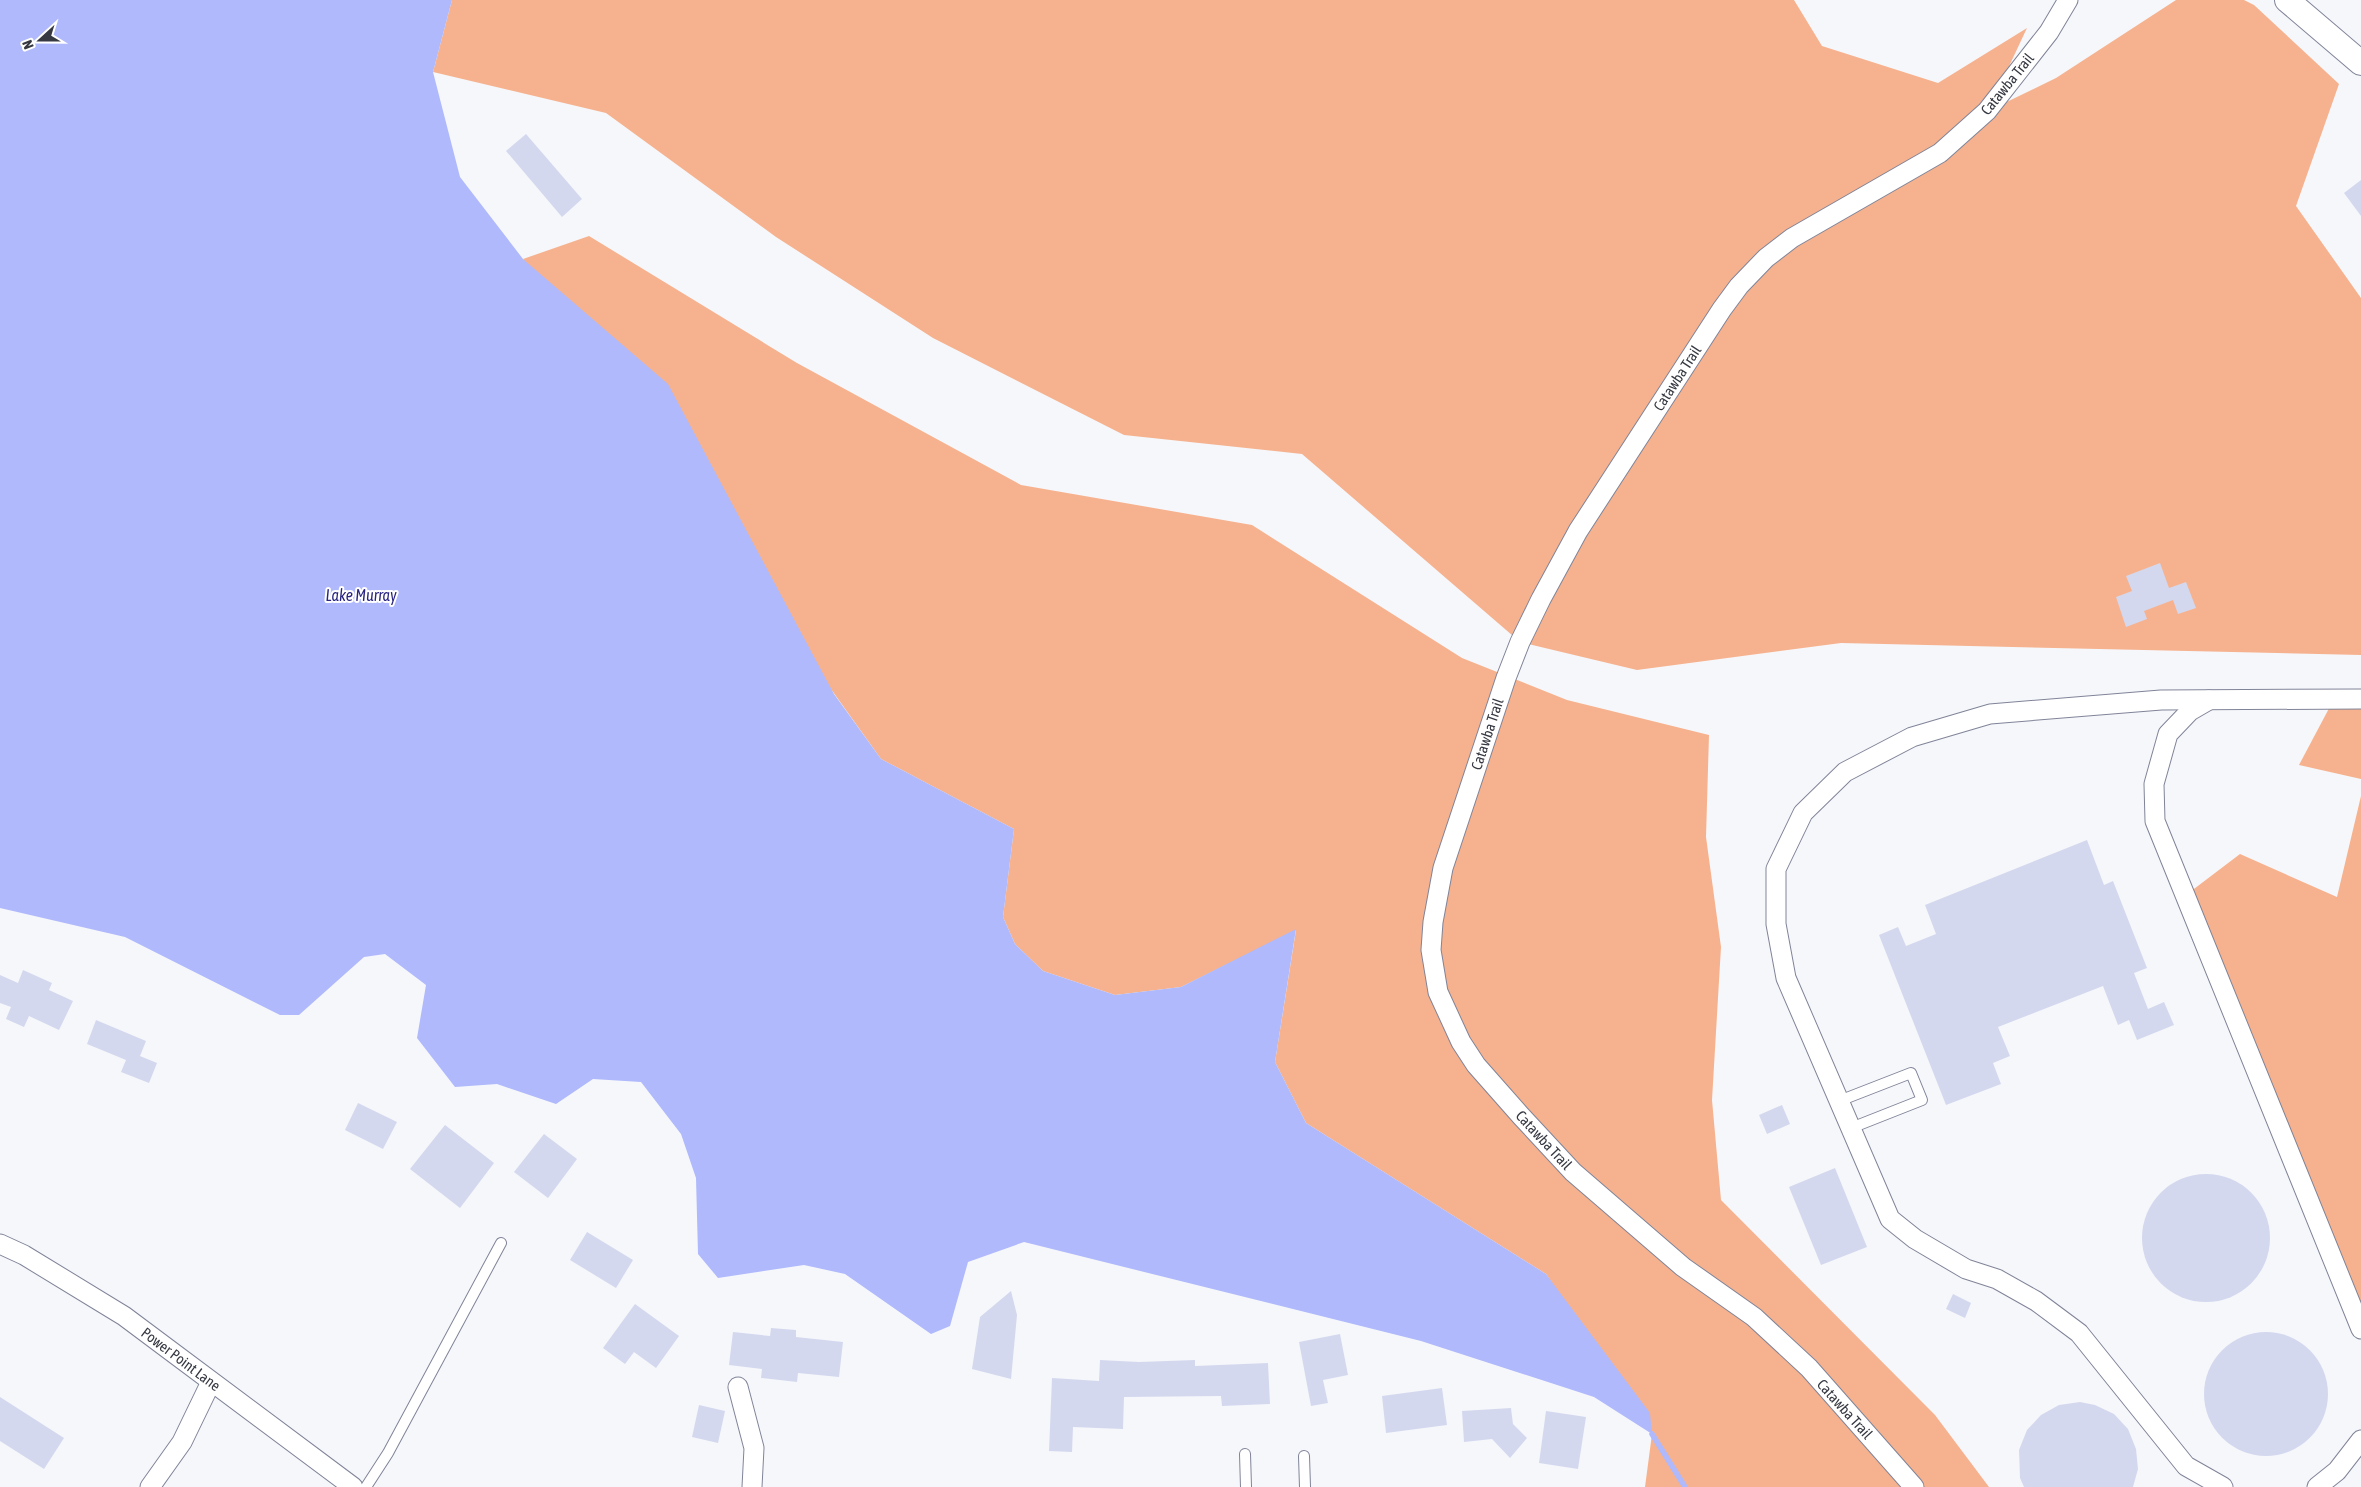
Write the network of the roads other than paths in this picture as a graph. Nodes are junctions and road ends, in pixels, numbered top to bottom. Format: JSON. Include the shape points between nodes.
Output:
{"nodes":[{"id":1,"x":2068,"y":0,"type":"edge"},
{"id":2,"x":2287,"y":0,"type":"edge"},
{"id":3,"x":2361,"y":63,"type":"edge"},
{"id":4,"x":2361,"y":698,"type":"edge"},
{"id":5,"x":2210,"y":700,"type":"junction"},
{"id":6,"x":1839,"y":1101,"type":"junction"},
{"id":7,"x":1851,"y":1128,"type":"junction"},
{"id":8,"x":502,"y":1243,"type":"dead end"},
{"id":9,"x":0,"y":1244,"type":"edge"},
{"id":10,"x":2361,"y":1329,"type":"edge"},
{"id":11,"x":211,"y":1382,"type":"junction"},
{"id":12,"x":738,"y":1387,"type":"dead end"},
{"id":13,"x":2361,"y":1440,"type":"edge"},
{"id":14,"x":1245,"y":1454,"type":"dead end"},
{"id":15,"x":1304,"y":1456,"type":"dead end"},
{"id":16,"x":150,"y":1487,"type":"edge"},
{"id":17,"x":353,"y":1487,"type":"edge"},
{"id":18,"x":366,"y":1487,"type":"edge"},
{"id":19,"x":752,"y":1487,"type":"edge"},
{"id":20,"x":1246,"y":1487,"type":"edge"},
{"id":21,"x":1305,"y":1487,"type":"edge"},
{"id":22,"x":1914,"y":1487,"type":"edge"},
{"id":23,"x":2224,"y":1487,"type":"edge"},
{"id":24,"x":2317,"y":1487,"type":"edge"}],
"edges":[{"from":1,"to":22,"type":"street","name":"Catawba Trail","via":[[2049,32],[1988,112],[1940,153],[1792,238],[1766,258],[1722,308],[1578,531],[1520,642],[1443,868],[1433,922],[1431,950],[1438,992],[1461,1042],[1476,1065],[1573,1172],[1684,1267],[1754,1317],[1809,1368]]},
{"from":2,"to":3,"type":"street"},
{"from":4,"to":5,"type":"street"},
{"from":5,"to":6,"type":"street","via":[[2161,700],[1990,714],[1912,738],[1845,772],[1803,813],[1776,869],[1776,924],[1786,978]]},
{"from":5,"to":10,"type":"street","via":[[2190,711],[2168,734],[2154,784],[2155,820]]},
{"from":6,"to":7,"type":"street"},
{"from":6,"to":7,"type":"lane","via":[[1911,1073],[1922,1100]]},
{"from":7,"to":23,"type":"street","via":[[1890,1219],[1915,1240],[1966,1269],[1997,1279],[2036,1301],[2079,1333],[2186,1466]]},
{"from":8,"to":18,"type":"lane","via":[[388,1453]]},
{"from":9,"to":11,"type":"street","name":"Power Point Lane","via":[[24,1255],[124,1316]]},
{"from":11,"to":16,"type":"street","via":[[182,1442]]},
{"from":11,"to":17,"type":"street","name":"Power Point Lane"},
{"from":12,"to":19,"type":"street","via":[[754,1448]]},
{"from":13,"to":24,"type":"street","via":[[2337,1470]]},
{"from":14,"to":20,"type":"lane"},
{"from":15,"to":21,"type":"lane"}]}
